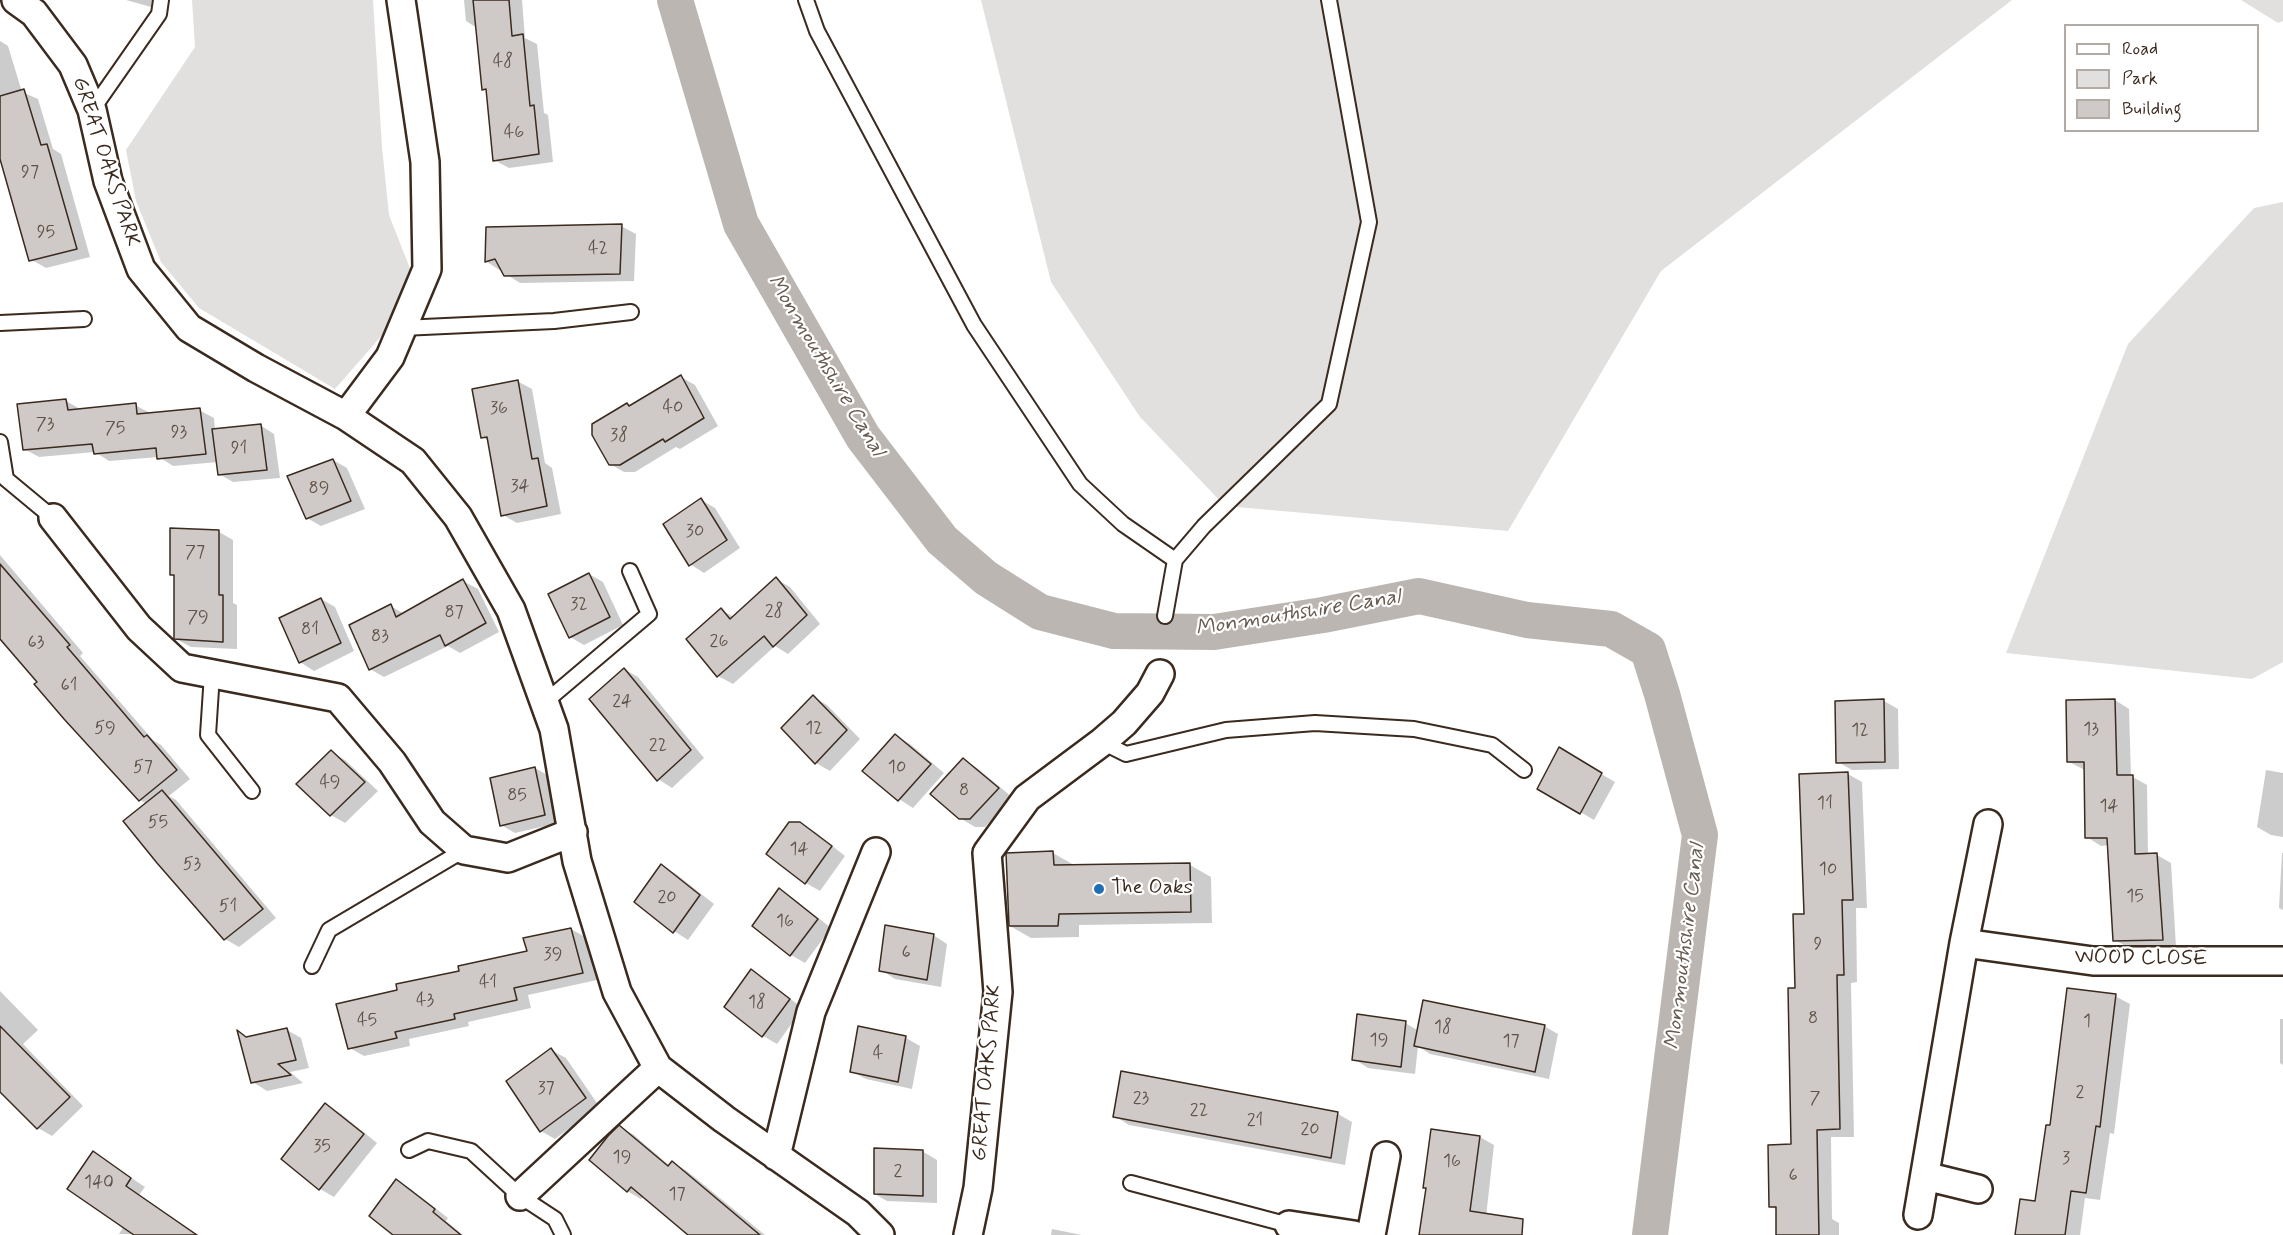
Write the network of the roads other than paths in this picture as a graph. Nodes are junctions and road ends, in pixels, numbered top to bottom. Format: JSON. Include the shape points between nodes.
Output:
{"nodes":[{"id":1,"x":16,"y":0,"type":"edge"},
{"id":2,"x":161,"y":0,"type":"edge"},
{"id":3,"x":401,"y":0,"type":"edge"},
{"id":4,"x":806,"y":0,"type":"edge"},
{"id":5,"x":1329,"y":0,"type":"edge"},
{"id":6,"x":92,"y":110,"type":"junction"},
{"id":7,"x":631,"y":312,"type":"dead end"},
{"id":8,"x":84,"y":319,"type":"dead end"},
{"id":9,"x":0,"y":323,"type":"edge"},
{"id":10,"x":402,"y":328,"type":"junction"},
{"id":11,"x":346,"y":416,"type":"junction"},
{"id":12,"x":0,"y":442,"type":"edge"},
{"id":13,"x":53,"y":518,"type":"joint"},
{"id":14,"x":1175,"y":560,"type":"junction"},
{"id":15,"x":630,"y":571,"type":"dead end"},
{"id":16,"x":1165,"y":616,"type":"dead end"},
{"id":17,"x":212,"y":674,"type":"junction"},
{"id":18,"x":1155,"y":683,"type":"dead end"},
{"id":19,"x":544,"y":703,"type":"junction"},
{"id":20,"x":1102,"y":742,"type":"junction"},
{"id":21,"x":1524,"y":770,"type":"dead end"},
{"id":22,"x":252,"y":791,"type":"dead end"},
{"id":23,"x":1988,"y":824,"type":"dead end"},
{"id":24,"x":573,"y":832,"type":"junction"},
{"id":25,"x":464,"y":850,"type":"junction"},
{"id":26,"x":876,"y":852,"type":"dead end"},
{"id":27,"x":1964,"y":943,"type":"junction"},
{"id":28,"x":2283,"y":961,"type":"edge"},
{"id":29,"x":312,"y":966,"type":"dead end"},
{"id":30,"x":658,"y":1068,"type":"junction"},
{"id":31,"x":408,"y":1150,"type":"dead end"},
{"id":32,"x":776,"y":1156,"type":"junction"},
{"id":33,"x":1386,"y":1156,"type":"dead end"},
{"id":34,"x":1925,"y":1176,"type":"junction"},
{"id":35,"x":1131,"y":1183,"type":"dead end"},
{"id":36,"x":1978,"y":1189,"type":"dead end"},
{"id":37,"x":520,"y":1196,"type":"junction"},
{"id":38,"x":1918,"y":1215,"type":"dead end"},
{"id":39,"x":1289,"y":1225,"type":"joint"},
{"id":40,"x":563,"y":1235,"type":"edge"},
{"id":41,"x":880,"y":1235,"type":"edge"},
{"id":42,"x":968,"y":1235,"type":"edge"},
{"id":43,"x":1354,"y":1235,"type":"edge"},
{"id":44,"x":1371,"y":1235,"type":"edge"}],
"edges":[{"from":1,"to":6,"type":"street","name":"GREAT OAKS PARK","via":[[34,13],[73,65]]},
{"from":2,"to":6,"type":"lane","via":[[159,14]]},
{"from":3,"to":10,"type":"street","via":[[425,162],[427,269]]},
{"from":4,"to":14,"type":"lane","via":[[817,31],[974,325],[1080,484],[1123,524]]},
{"from":5,"to":14,"type":"lane","via":[[1369,222],[1329,404],[1204,526]]},
{"from":6,"to":11,"type":"street","name":"GREAT OAKS PARK","via":[[108,181],[141,269],[189,328]]},
{"from":7,"to":10,"type":"lane","via":[[554,321]]},
{"from":8,"to":9,"type":"lane"},
{"from":10,"to":11,"type":"street","via":[[390,357]]},
{"from":11,"to":19,"type":"street","name":"GREAT OAKS PARK","via":[[413,461],[458,517],[511,610]]},
{"from":12,"to":13,"type":"lane","via":[[6,479]]},
{"from":13,"to":17,"type":"street","via":[[139,628],[182,668]]},
{"from":14,"to":16,"type":"lane"},
{"from":15,"to":19,"type":"lane","via":[[649,614]]},
{"from":17,"to":22,"type":"lane","via":[[208,735]]},
{"from":17,"to":25,"type":"street","via":[[338,698],[392,762],[432,822]]},
{"from":18,"to":20,"type":"street","name":"GREAT OAKS PARK","via":[[1124,723]]},
{"from":19,"to":24,"type":"street","name":"GREAT OAKS PARK","via":[[554,729]]},
{"from":20,"to":21,"type":"lane","via":[[1126,754],[1226,729],[1315,723],[1414,729],[1492,745]]},
{"from":20,"to":42,"type":"street","name":"GREAT OAKS PARK","via":[[1027,798],[987,854],[998,992],[978,1188]]},
{"from":23,"to":27,"type":"street"},
{"from":24,"to":25,"type":"street","via":[[508,858]]},
{"from":24,"to":30,"type":"street","name":"GREAT OAKS PARK","via":[[617,992]]},
{"from":25,"to":29,"type":"lane","via":[[329,930]]},
{"from":26,"to":32,"type":"street","via":[[812,1012]]},
{"from":27,"to":28,"type":"street","name":"WOOD CLOSE","via":[[2093,962]]},
{"from":27,"to":34,"type":"street"},
{"from":30,"to":32,"type":"street","name":"GREAT OAKS PARK"},
{"from":30,"to":37,"type":"street"},
{"from":31,"to":37,"type":"lane","via":[[428,1141],[471,1151]]},
{"from":32,"to":41,"type":"street","name":"GREAT OAKS PARK","via":[[858,1214]]},
{"from":33,"to":44,"type":"street"},
{"from":34,"to":36,"type":"street"},
{"from":34,"to":38,"type":"street"},
{"from":35,"to":39,"type":"lane"},
{"from":37,"to":40,"type":"lane","via":[[555,1219]]},
{"from":39,"to":43,"type":"street"}]}
